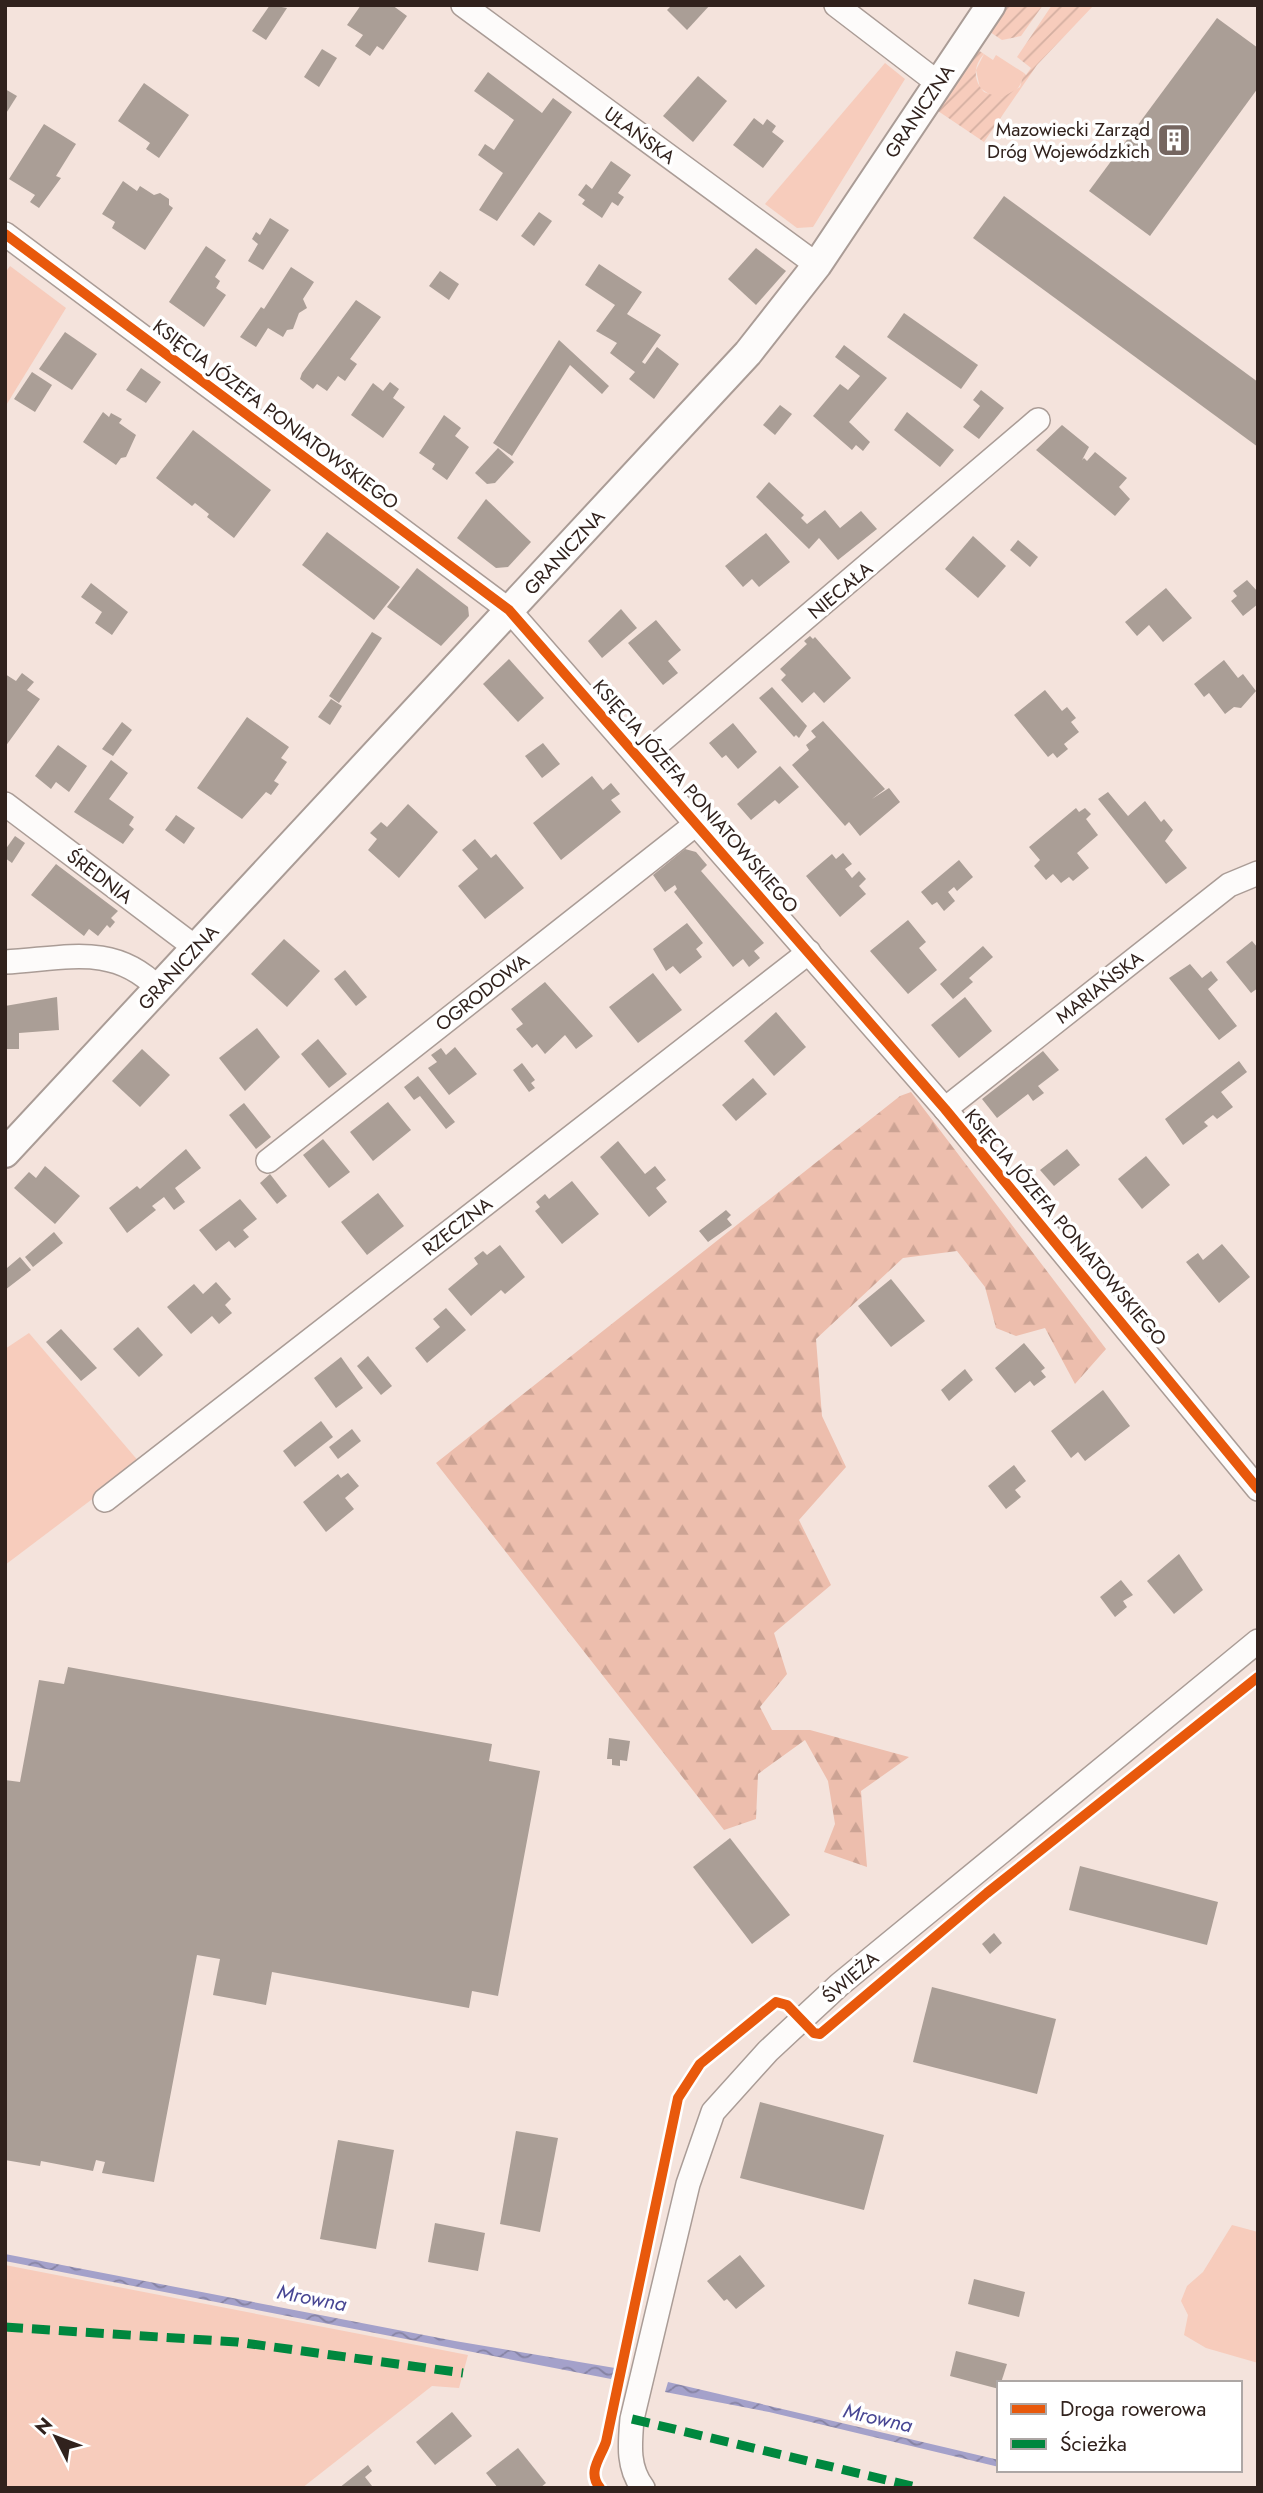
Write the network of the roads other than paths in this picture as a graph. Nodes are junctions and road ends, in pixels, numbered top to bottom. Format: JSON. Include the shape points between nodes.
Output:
{"nodes":[{"id":1,"x":463,"y":5,"type":"edge"},
{"id":2,"x":836,"y":5,"type":"edge"},
{"id":3,"x":991,"y":5,"type":"edge"},
{"id":4,"x":938,"y":83,"type":"junction"},
{"id":5,"x":5,"y":234,"type":"edge"},
{"id":6,"x":817,"y":265,"type":"junction"},
{"id":7,"x":1038,"y":420,"type":"dead end"},
{"id":8,"x":509,"y":610,"type":"junction"},
{"id":9,"x":640,"y":759,"type":"junction"},
{"id":10,"x":5,"y":804,"type":"edge"},
{"id":11,"x":696,"y":824,"type":"junction"},
{"id":12,"x":1258,"y":873,"type":"edge"},
{"id":13,"x":196,"y":948,"type":"junction"},
{"id":14,"x":809,"y":952,"type":"junction"},
{"id":15,"x":5,"y":962,"type":"edge"},
{"id":16,"x":158,"y":988,"type":"junction"},
{"id":17,"x":945,"y":1109,"type":"junction"},
{"id":18,"x":5,"y":1153,"type":"edge"},
{"id":19,"x":268,"y":1161,"type":"dead end"},
{"id":20,"x":1258,"y":1489,"type":"edge"},
{"id":21,"x":104,"y":1500,"type":"dead end"},
{"id":22,"x":1258,"y":1641,"type":"edge"},
{"id":23,"x":634,"y":2484,"type":"edge"}],
"edges":[{"from":1,"to":6,"type":"street","name":"UŁAŃSKA"},
{"from":2,"to":4,"type":"street"},
{"from":3,"to":4,"type":"street","name":"GRANICZNA"},
{"from":4,"to":6,"type":"street","name":"GRANICZNA"},
{"from":5,"to":8,"type":"street","name":"KSIĘCIA JÓZEFA PONIATOWSKIEGO"},
{"from":6,"to":8,"type":"street","name":"GRANICZNA","via":[[748,353]]},
{"from":7,"to":9,"type":"street","name":"NIECAŁA"},
{"from":8,"to":9,"type":"street","name":"KSIĘCIA JÓZEFA PONIATOWSKIEGO"},
{"from":8,"to":13,"type":"street","name":"GRANICZNA"},
{"from":9,"to":11,"type":"street","name":"KSIĘCIA JÓZEFA PONIATOWSKIEGO"},
{"from":10,"to":13,"type":"street","name":"ŚREDNIA"},
{"from":11,"to":14,"type":"street","name":"KSIĘCIA JÓZEFA PONIATOWSKIEGO"},
{"from":11,"to":19,"type":"street","name":"OGRODOWA"},
{"from":12,"to":17,"type":"street","name":"MARIAŃSKA","via":[[1229,885]]},
{"from":13,"to":16,"type":"street","name":"GRANICZNA"},
{"from":14,"to":17,"type":"street","name":"KSIĘCIA JÓZEFA PONIATOWSKIEGO"},
{"from":14,"to":21,"type":"street","name":"RZECZNA"},
{"from":15,"to":16,"type":"street","via":[[112,958],[143,973]]},
{"from":16,"to":18,"type":"street","name":"GRANICZNA"},
{"from":17,"to":20,"type":"street","name":"KSIĘCIA JÓZEFA PONIATOWSKIEGO"},
{"from":22,"to":23,"type":"street","name":"ŚWIEŻA","via":[[839,1985],[768,2050],[713,2112],[688,2184],[632,2419]]}]}
